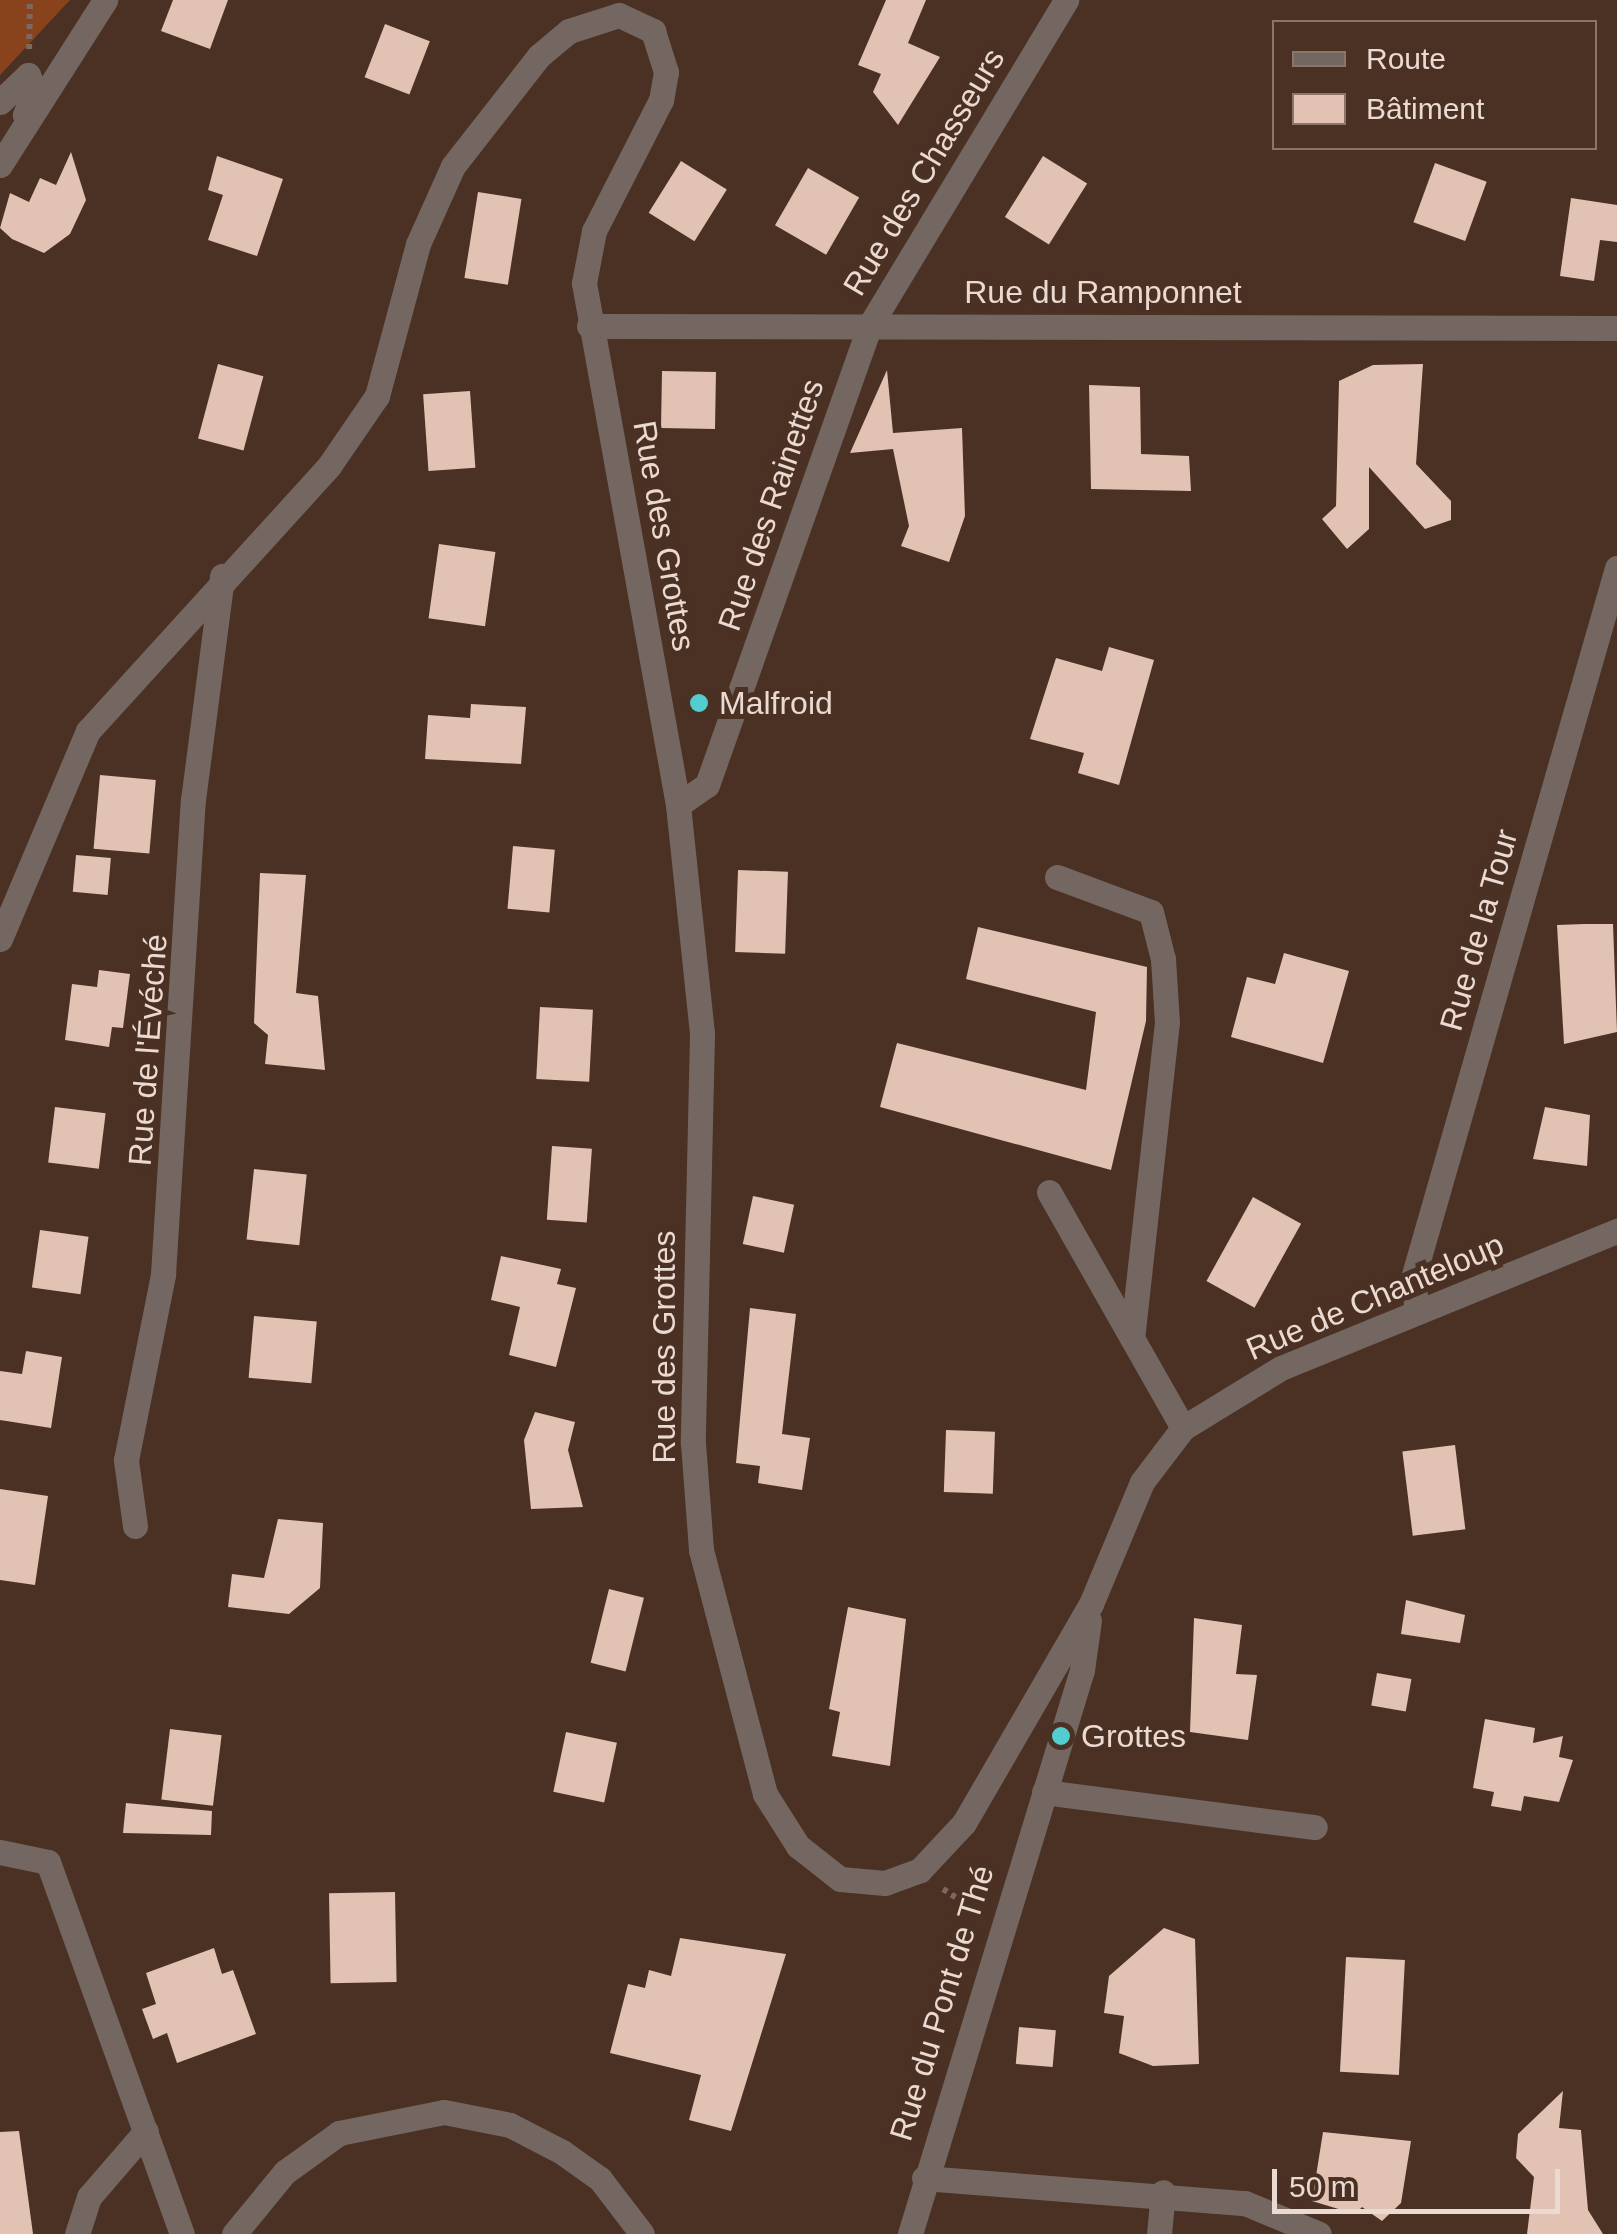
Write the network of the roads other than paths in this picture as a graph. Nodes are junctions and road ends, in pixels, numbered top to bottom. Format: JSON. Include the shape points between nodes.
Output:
{"nodes":[{"id":1,"x":106,"y":0,"type":"edge"},
{"id":2,"x":1066,"y":0,"type":"edge"},
{"id":3,"x":644,"y":10,"type":"edge"},
{"id":4,"x":0,"y":102,"type":"edge"},
{"id":5,"x":16,"y":139,"type":"junction"},
{"id":6,"x":0,"y":165,"type":"edge"},
{"id":7,"x":589,"y":326,"type":"junction"},
{"id":8,"x":869,"y":326,"type":"junction"},
{"id":9,"x":1617,"y":328,"type":"edge"},
{"id":10,"x":1617,"y":568,"type":"edge"},
{"id":11,"x":222,"y":576,"type":"junction"},
{"id":12,"x":678,"y":804,"type":"junction"},
{"id":13,"x":1057,"y":877,"type":"dead end"},
{"id":14,"x":0,"y":939,"type":"edge"},
{"id":15,"x":1049,"y":1192,"type":"dead end"},
{"id":16,"x":1617,"y":1231,"type":"edge"},
{"id":17,"x":1417,"y":1312,"type":"junction"},
{"id":18,"x":1132,"y":1338,"type":"junction"},
{"id":19,"x":1183,"y":1428,"type":"junction"},
{"id":20,"x":135,"y":1526,"type":"dead end"},
{"id":21,"x":1091,"y":1604,"type":"junction"},
{"id":22,"x":1044,"y":1792,"type":"junction"},
{"id":23,"x":1315,"y":1827,"type":"dead end"},
{"id":24,"x":0,"y":1852,"type":"edge"},
{"id":25,"x":146,"y":2132,"type":"junction"},
{"id":26,"x":924,"y":2178,"type":"junction"},
{"id":27,"x":1163,"y":2192,"type":"junction"},
{"id":28,"x":77,"y":2234,"type":"edge"},
{"id":29,"x":182,"y":2234,"type":"edge"},
{"id":30,"x":234,"y":2234,"type":"edge"},
{"id":31,"x":642,"y":2234,"type":"edge"},
{"id":32,"x":910,"y":2234,"type":"edge"},
{"id":33,"x":1158,"y":2234,"type":"edge"},
{"id":34,"x":1319,"y":2234,"type":"edge"}],
"edges":[{"from":1,"to":5,"type":"street"},
{"from":2,"to":8,"type":"street","name":"Rue des Chasseurs"},
{"from":3,"to":7,"type":"street","name":"Rue des Grottes","via":[[666,72],[661,100],[594,230],[584,283]]},
{"from":3,"to":11,"type":"street","name":"Rue des Grottes","via":[[569,31],[514,81],[432,206],[377,396],[329,466]]},
{"from":4,"to":5,"type":"street","via":[[28,75],[34,91]]},
{"from":5,"to":6,"type":"street"},
{"from":7,"to":8,"type":"street","name":"Rue du Ramponnet"},
{"from":7,"to":12,"type":"street","name":"Rue des Grottes"},
{"from":8,"to":9,"type":"street","name":"Rue du Ramponnet"},
{"from":8,"to":12,"type":"street","name":"Rue des Rainettes","via":[[708,786]]},
{"from":10,"to":17,"type":"street","name":"Rue de la Tour","via":[[1412,1278]]},
{"from":11,"to":14,"type":"street","name":"Rue des Grottes","via":[[88,731]]},
{"from":11,"to":20,"type":"street","name":"Rue de l'Évéché","via":[[193,800],[163,1274],[126,1460]]},
{"from":12,"to":21,"type":"street","name":"Rue des Grottes","via":[[702,1034],[693,1443],[701,1550],[765,1794],[798,1846],[840,1879],[885,1883],[920,1870],[964,1823]]},
{"from":13,"to":18,"type":"street","via":[[1151,912],[1163,959],[1167,1022]]},
{"from":15,"to":18,"type":"street"},
{"from":16,"to":17,"type":"street","name":"Rue de Chanteloup"},
{"from":17,"to":19,"type":"street","name":"Rue de Chanteloup","via":[[1281,1368]]},
{"from":18,"to":19,"type":"street"},
{"from":19,"to":21,"type":"street","name":"Rue de Chanteloup","via":[[1142,1482]]},
{"from":21,"to":22,"type":"street","name":"Rue du Pont de Thé","via":[[1082,1670]]},
{"from":22,"to":23,"type":"street"},
{"from":22,"to":26,"type":"street","name":"Rue du Pont de Thé"},
{"from":24,"to":25,"type":"street","via":[[48,1862]]},
{"from":25,"to":28,"type":"street","via":[[89,2197]]},
{"from":25,"to":29,"type":"street"},
{"from":26,"to":27,"type":"street"},
{"from":26,"to":32,"type":"street","name":"Rue du Pont de Thé"},
{"from":27,"to":33,"type":"street"},
{"from":27,"to":34,"type":"street","via":[[1246,2203]]},
{"from":30,"to":31,"type":"street","via":[[286,2172],[339,2133],[444,2112],[510,2125],[562,2152],[600,2179]]}]}
